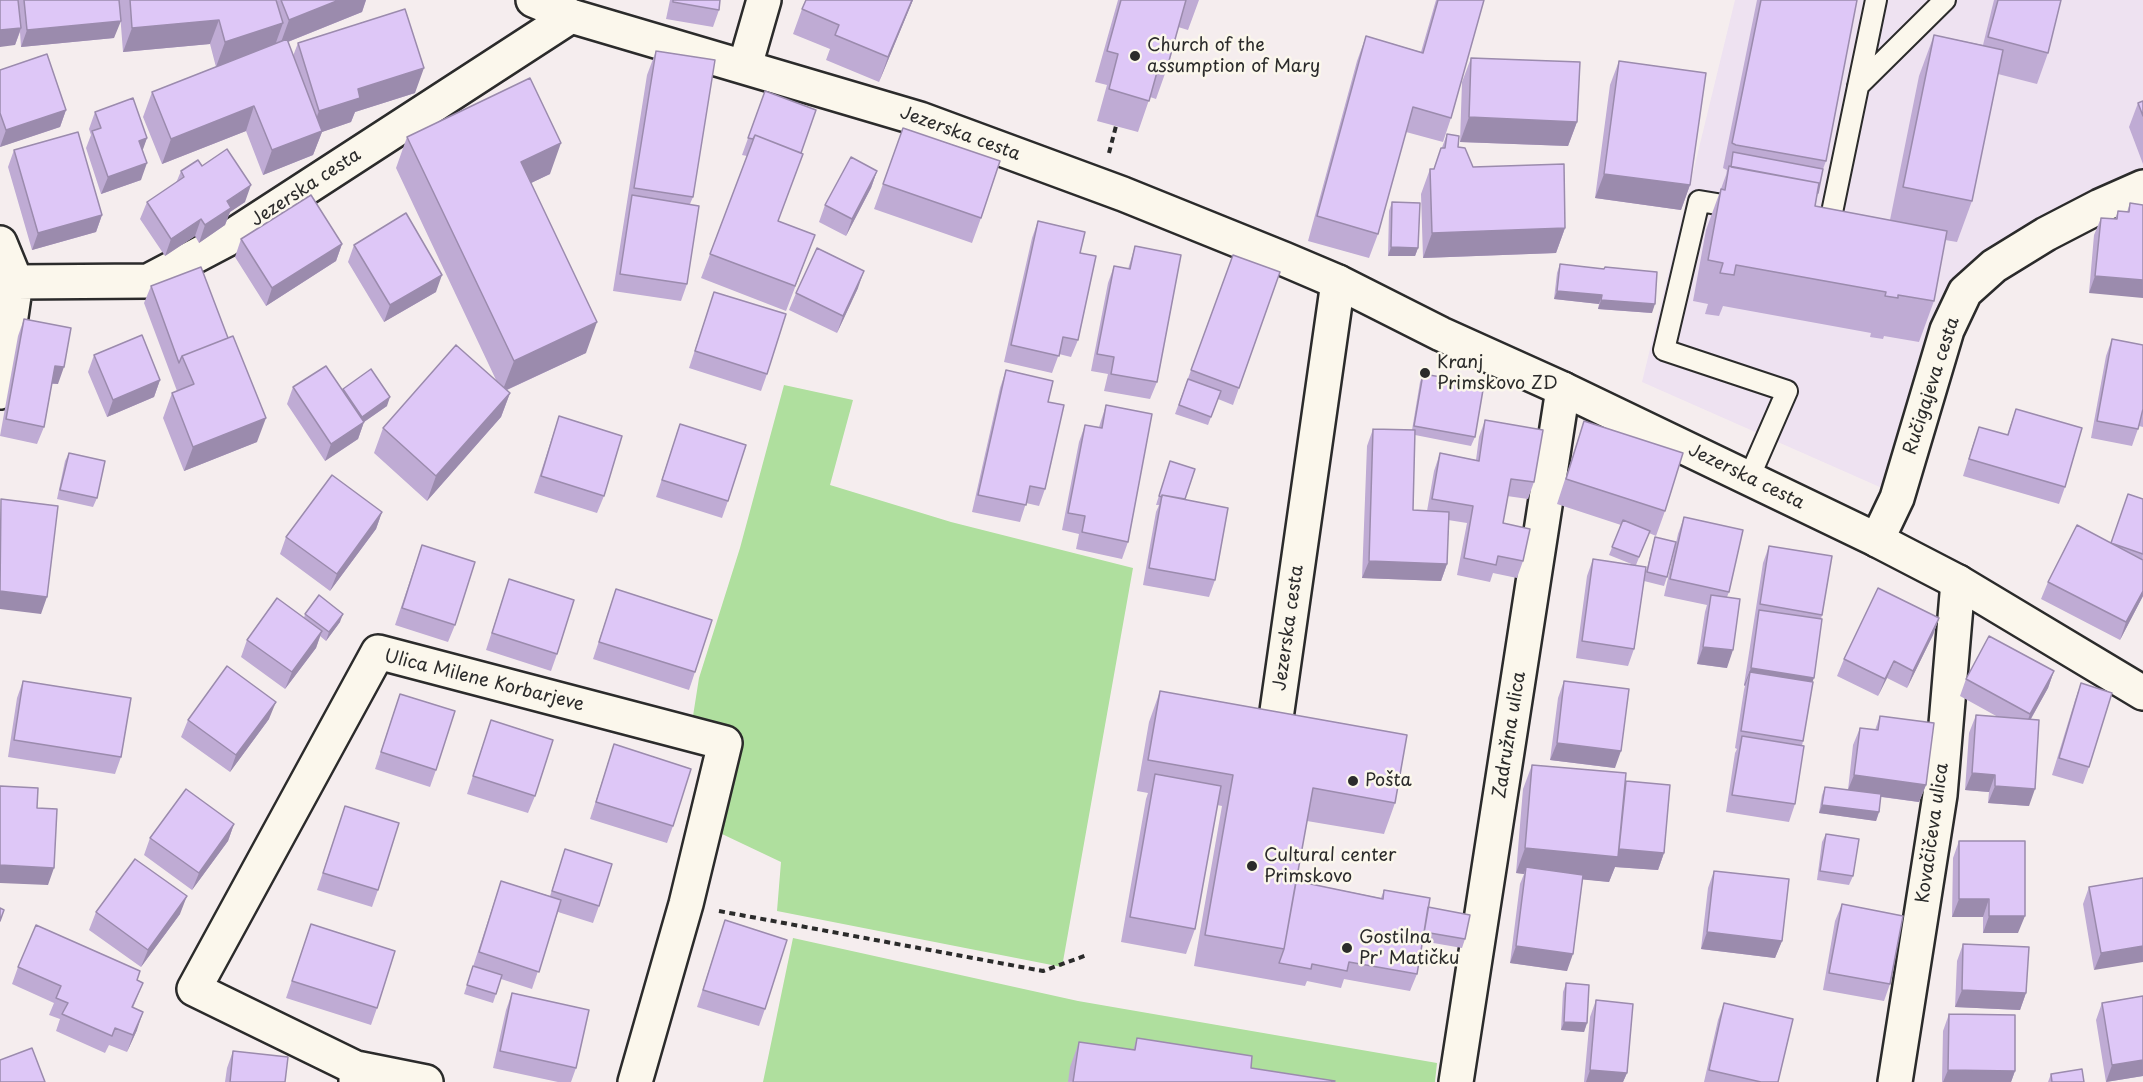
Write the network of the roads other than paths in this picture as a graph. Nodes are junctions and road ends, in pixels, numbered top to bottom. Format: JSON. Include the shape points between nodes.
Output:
{"nodes":[{"id":1,"x":533,"y":0,"type":"edge"},
{"id":2,"x":764,"y":0,"type":"edge"},
{"id":3,"x":1876,"y":0,"type":"edge"},
{"id":4,"x":1945,"y":0,"type":"edge"},
{"id":5,"x":571,"y":16,"type":"junction"},
{"id":6,"x":745,"y":66,"type":"junction"},
{"id":7,"x":1858,"y":86,"type":"junction"},
{"id":8,"x":2143,"y":188,"type":"edge"},
{"id":9,"x":1764,"y":212,"type":"edge"},
{"id":10,"x":1797,"y":217,"type":"edge"},
{"id":11,"x":0,"y":243,"type":"edge"},
{"id":12,"x":16,"y":282,"type":"junction"},
{"id":13,"x":1338,"y":282,"type":"junction"},
{"id":14,"x":1563,"y":389,"type":"junction"},
{"id":15,"x":0,"y":393,"type":"edge"},
{"id":16,"x":1749,"y":478,"type":"junction"},
{"id":17,"x":1877,"y":540,"type":"junction"},
{"id":18,"x":1958,"y":582,"type":"junction"},
{"id":19,"x":2143,"y":693,"type":"edge"},
{"id":20,"x":1275,"y":725,"type":"edge"},
{"id":21,"x":356,"y":1075,"type":"edge"},
{"id":22,"x":426,"y":1082,"type":"edge"},
{"id":23,"x":635,"y":1082,"type":"edge"},
{"id":24,"x":1456,"y":1082,"type":"edge"},
{"id":25,"x":1895,"y":1082,"type":"edge"}],
"edges":[{"from":1,"to":5,"type":"street","name":"Jezerska cesta"},
{"from":2,"to":6,"type":"street"},
{"from":3,"to":7,"type":"lane"},
{"from":4,"to":7,"type":"lane"},
{"from":5,"to":6,"type":"street","name":"Jezerska cesta"},
{"from":5,"to":12,"type":"street","name":"Jezerska cesta","via":[[226,240],[148,281]]},
{"from":6,"to":13,"type":"street","name":"Jezerska cesta","via":[[920,118],[1116,191]]},
{"from":7,"to":10,"type":"lane","via":[[1830,222]]},
{"from":8,"to":17,"type":"street","name":"Ručigajeva cesta","via":[[2046,234],[1994,266],[1965,292],[1947,330],[1897,498]]},
{"from":9,"to":16,"type":"lane","via":[[1699,201],[1664,350],[1787,392]]},
{"from":11,"to":12,"type":"street"},
{"from":12,"to":15,"type":"street"},
{"from":13,"to":14,"type":"street","name":"Jezerska cesta"},
{"from":13,"to":20,"type":"street","name":"Jezerska cesta"},
{"from":14,"to":16,"type":"street","name":"Jezerska cesta"},
{"from":14,"to":24,"type":"street","name":"Zadružna ulica"},
{"from":16,"to":17,"type":"street","name":"Jezerska cesta"},
{"from":17,"to":18,"type":"street","name":"Jezerska cesta"},
{"from":18,"to":19,"type":"street","name":"Jezerska cesta"},
{"from":18,"to":25,"type":"street","name":"Kovačičeva ulica","via":[[1940,795]]},
{"from":21,"to":22,"type":"street","name":"Ulica Milene Korbarjeve"},
{"from":21,"to":23,"type":"street","name":"Ulica Milene Korbarjeve","via":[[194,989],[378,651],[725,743],[686,904]]}]}
